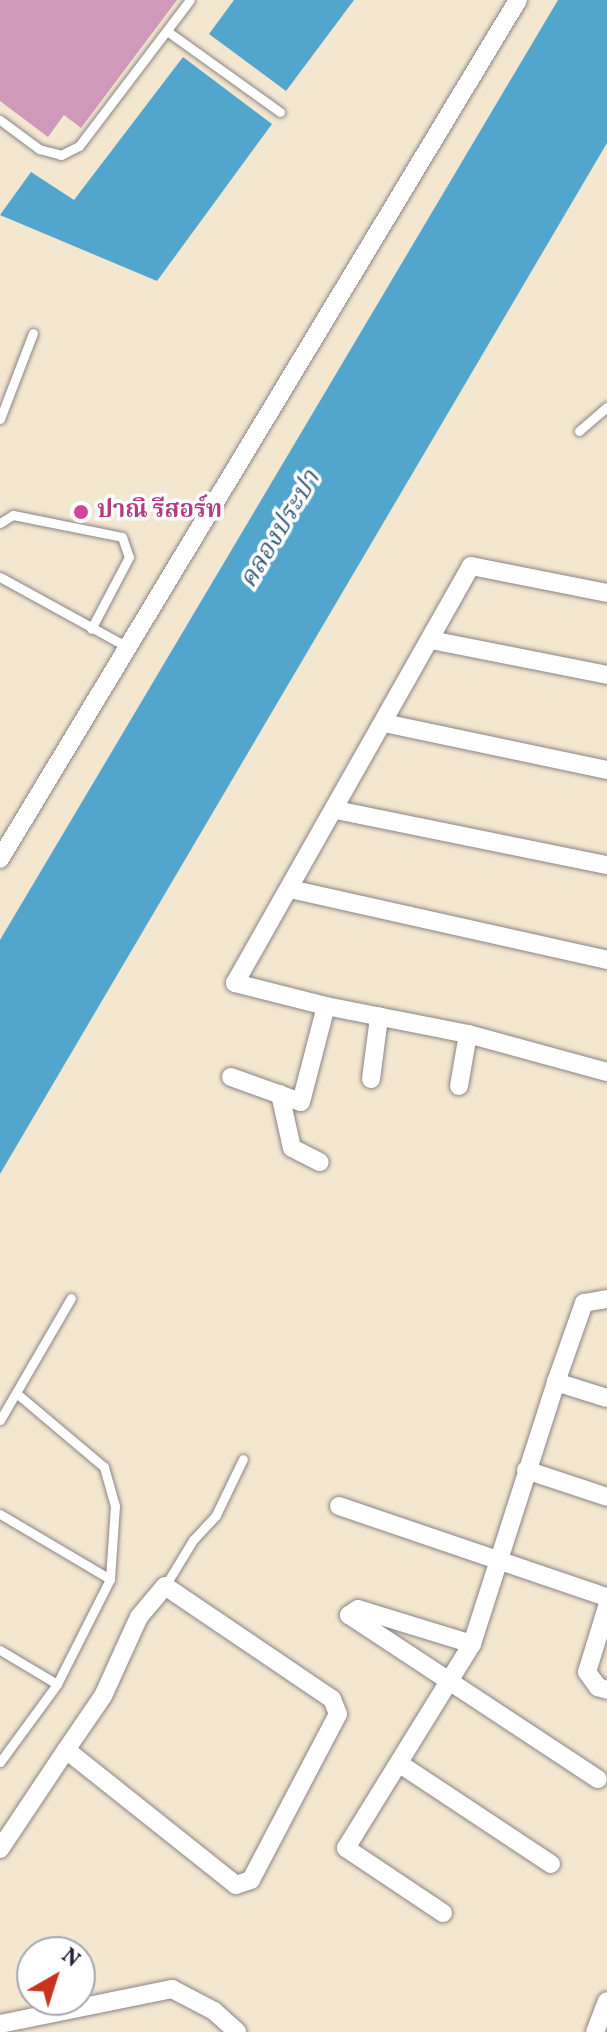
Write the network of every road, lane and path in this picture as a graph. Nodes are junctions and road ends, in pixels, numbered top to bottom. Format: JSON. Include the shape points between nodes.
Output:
{"nodes":[{"id":1,"x":190,"y":0,"type":"edge"},
{"id":2,"x":518,"y":0,"type":"edge"},
{"id":3,"x":167,"y":31,"type":"junction"},
{"id":4,"x":280,"y":112,"type":"dead end"},
{"id":5,"x":0,"y":120,"type":"edge"},
{"id":6,"x":33,"y":333,"type":"dead end"},
{"id":7,"x":607,"y":407,"type":"edge"},
{"id":8,"x":0,"y":419,"type":"edge"},
{"id":9,"x":579,"y":431,"type":"dead end"},
{"id":10,"x":0,"y":523,"type":"edge"},
{"id":11,"x":0,"y":577,"type":"edge"},
{"id":12,"x":607,"y":593,"type":"edge"},
{"id":13,"x":91,"y":629,"type":"junction"},
{"id":14,"x":431,"y":640,"type":"junction"},
{"id":15,"x":129,"y":648,"type":"junction"},
{"id":16,"x":607,"y":675,"type":"edge"},
{"id":17,"x":384,"y":723,"type":"junction"},
{"id":18,"x":607,"y":770,"type":"edge"},
{"id":19,"x":336,"y":810,"type":"junction"},
{"id":20,"x":0,"y":859,"type":"edge"},
{"id":21,"x":607,"y":865,"type":"edge"},
{"id":22,"x":290,"y":889,"type":"junction"},
{"id":23,"x":607,"y":960,"type":"edge"},
{"id":24,"x":326,"y":1006,"type":"junction"},
{"id":25,"x":379,"y":1017,"type":"junction"},
{"id":26,"x":468,"y":1034,"type":"junction"},
{"id":27,"x":607,"y":1072,"type":"edge"},
{"id":28,"x":231,"y":1077,"type":"dead end"},
{"id":29,"x":371,"y":1079,"type":"dead end"},
{"id":30,"x":459,"y":1086,"type":"dead end"},
{"id":31,"x":280,"y":1094,"type":"junction"},
{"id":32,"x":320,"y":1162,"type":"dead end"},
{"id":33,"x":71,"y":1298,"type":"dead end"},
{"id":34,"x":607,"y":1299,"type":"edge"},
{"id":35,"x":556,"y":1382,"type":"junction"},
{"id":36,"x":16,"y":1393,"type":"junction"},
{"id":37,"x":607,"y":1398,"type":"edge"},
{"id":38,"x":0,"y":1420,"type":"edge"},
{"id":39,"x":243,"y":1459,"type":"dead end"},
{"id":40,"x":526,"y":1470,"type":"junction"},
{"id":41,"x":607,"y":1497,"type":"edge"},
{"id":42,"x":339,"y":1506,"type":"dead end"},
{"id":43,"x":0,"y":1514,"type":"edge"},
{"id":44,"x":498,"y":1561,"type":"junction"},
{"id":45,"x":110,"y":1579,"type":"junction"},
{"id":46,"x":165,"y":1586,"type":"junction"},
{"id":47,"x":607,"y":1597,"type":"edge"},
{"id":48,"x":607,"y":1607,"type":"edge"},
{"id":49,"x":472,"y":1644,"type":"junction"},
{"id":50,"x":0,"y":1650,"type":"edge"},
{"id":51,"x":452,"y":1682,"type":"junction"},
{"id":52,"x":57,"y":1684,"type":"junction"},
{"id":53,"x":607,"y":1690,"type":"edge"},
{"id":54,"x":66,"y":1750,"type":"junction"},
{"id":55,"x":0,"y":1762,"type":"edge"},
{"id":56,"x":400,"y":1764,"type":"junction"},
{"id":57,"x":598,"y":1779,"type":"dead end"},
{"id":58,"x":0,"y":1849,"type":"edge"},
{"id":59,"x":551,"y":1864,"type":"dead end"},
{"id":60,"x":443,"y":1913,"type":"dead end"},
{"id":61,"x":607,"y":2001,"type":"edge"},
{"id":62,"x":0,"y":2024,"type":"edge"},
{"id":63,"x":237,"y":2032,"type":"edge"},
{"id":64,"x":595,"y":2032,"type":"edge"}],
"edges":[{"from":1,"to":3,"type":"lane"},
{"from":2,"to":15,"type":"street"},
{"from":3,"to":4,"type":"lane"},
{"from":3,"to":5,"type":"lane","via":[[79,146],[61,155],[39,149]]},
{"from":6,"to":8,"type":"lane"},
{"from":7,"to":9,"type":"lane"},
{"from":10,"to":13,"type":"lane","via":[[13,515],[122,537],[129,557]]},
{"from":11,"to":13,"type":"lane"},
{"from":12,"to":14,"type":"street","via":[[471,566]]},
{"from":13,"to":15,"type":"lane"},
{"from":14,"to":16,"type":"street"},
{"from":14,"to":17,"type":"street"},
{"from":15,"to":20,"type":"street"},
{"from":17,"to":18,"type":"street"},
{"from":17,"to":19,"type":"street"},
{"from":19,"to":21,"type":"street"},
{"from":19,"to":22,"type":"street"},
{"from":22,"to":23,"type":"street"},
{"from":22,"to":24,"type":"street","via":[[235,983]]},
{"from":24,"to":25,"type":"street"},
{"from":24,"to":31,"type":"street","via":[[301,1102]]},
{"from":25,"to":26,"type":"street"},
{"from":25,"to":29,"type":"street"},
{"from":26,"to":27,"type":"street"},
{"from":26,"to":30,"type":"street"},
{"from":28,"to":31,"type":"street"},
{"from":31,"to":32,"type":"street","via":[[292,1148]]},
{"from":33,"to":36,"type":"lane"},
{"from":34,"to":35,"type":"street","via":[[584,1303]]},
{"from":35,"to":37,"type":"street"},
{"from":35,"to":40,"type":"street"},
{"from":36,"to":38,"type":"lane"},
{"from":36,"to":45,"type":"lane","via":[[90,1453],[111,1480],[115,1506]]},
{"from":39,"to":46,"type":"lane","via":[[216,1515],[193,1540]]},
{"from":40,"to":41,"type":"street"},
{"from":40,"to":44,"type":"street"},
{"from":42,"to":44,"type":"street"},
{"from":43,"to":45,"type":"lane"},
{"from":44,"to":47,"type":"street"},
{"from":44,"to":49,"type":"street"},
{"from":45,"to":52,"type":"lane"},
{"from":46,"to":54,"type":"street","via":[[139,1617],[103,1696]]},
{"from":46,"to":54,"type":"street","via":[[332,1699],[338,1714],[251,1880],[236,1885],[220,1874]]},
{"from":48,"to":53,"type":"street","via":[[587,1672]]},
{"from":49,"to":51,"type":"street"},
{"from":49,"to":51,"type":"street","via":[[358,1609],[350,1612],[349,1620]]},
{"from":50,"to":52,"type":"lane"},
{"from":51,"to":56,"type":"street"},
{"from":51,"to":57,"type":"street"},
{"from":52,"to":55,"type":"lane"},
{"from":54,"to":58,"type":"street"},
{"from":56,"to":59,"type":"street"},
{"from":56,"to":60,"type":"street","via":[[346,1848]]},
{"from":61,"to":64,"type":"street"},
{"from":62,"to":63,"type":"street","via":[[172,1989],[214,2011]]}]}
